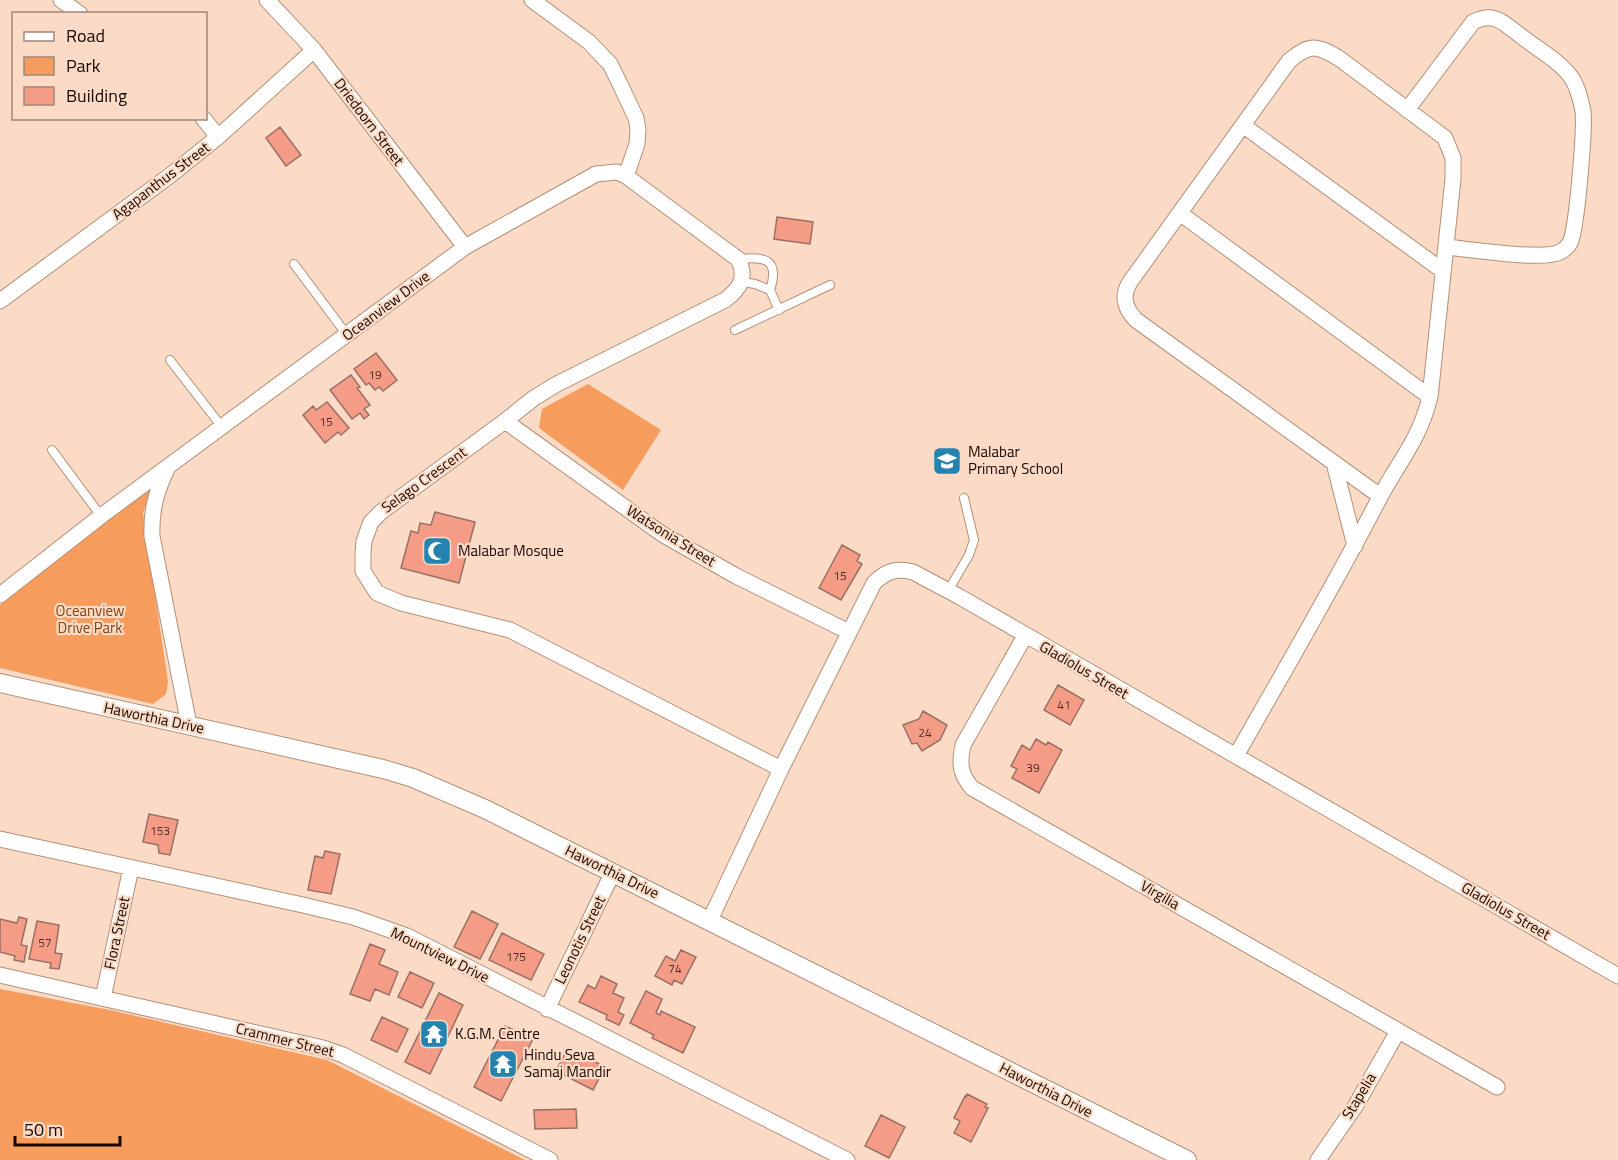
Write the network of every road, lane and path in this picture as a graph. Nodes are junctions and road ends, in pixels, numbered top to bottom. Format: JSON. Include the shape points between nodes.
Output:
{"nodes":[{"id":1,"x":62,"y":0,"type":"edge"},
{"id":2,"x":267,"y":0,"type":"edge"},
{"id":3,"x":532,"y":0,"type":"edge"},
{"id":4,"x":77,"y":12,"type":"edge"},
{"id":5,"x":314,"y":50,"type":"junction"},
{"id":6,"x":1407,"y":110,"type":"junction"},
{"id":7,"x":205,"y":120,"type":"edge"},
{"id":8,"x":1244,"y":126,"type":"junction"},
{"id":9,"x":219,"y":137,"type":"junction"},
{"id":10,"x":622,"y":174,"type":"junction"},
{"id":11,"x":1180,"y":214,"type":"junction"},
{"id":12,"x":465,"y":247,"type":"junction"},
{"id":13,"x":1446,"y":247,"type":"junction"},
{"id":14,"x":738,"y":259,"type":"junction"},
{"id":15,"x":294,"y":264,"type":"dead end"},
{"id":16,"x":1443,"y":271,"type":"junction"},
{"id":17,"x":742,"y":282,"type":"junction"},
{"id":18,"x":830,"y":285,"type":"dead end"},
{"id":19,"x":770,"y":290,"type":"junction"},
{"id":20,"x":0,"y":301,"type":"edge"},
{"id":21,"x":779,"y":310,"type":"junction"},
{"id":22,"x":735,"y":330,"type":"dead end"},
{"id":23,"x":347,"y":335,"type":"junction"},
{"id":24,"x":170,"y":360,"type":"dead end"},
{"id":25,"x":1430,"y":397,"type":"junction"},
{"id":26,"x":505,"y":421,"type":"junction"},
{"id":27,"x":222,"y":427,"type":"junction"},
{"id":28,"x":52,"y":450,"type":"dead end"},
{"id":29,"x":1334,"y":463,"type":"junction"},
{"id":30,"x":169,"y":467,"type":"junction"},
{"id":31,"x":1380,"y":496,"type":"junction"},
{"id":32,"x":964,"y":498,"type":"dead end"},
{"id":33,"x":101,"y":516,"type":"junction"},
{"id":34,"x":1355,"y":546,"type":"junction"},
{"id":35,"x":948,"y":591,"type":"junction"},
{"id":36,"x":0,"y":595,"type":"edge"},
{"id":37,"x":849,"y":632,"type":"junction"},
{"id":38,"x":1025,"y":636,"type":"junction"},
{"id":39,"x":0,"y":683,"type":"edge"},
{"id":40,"x":189,"y":725,"type":"junction"},
{"id":41,"x":1236,"y":756,"type":"junction"},
{"id":42,"x":781,"y":769,"type":"junction"},
{"id":43,"x":0,"y":839,"type":"edge"},
{"id":44,"x":131,"y":868,"type":"junction"},
{"id":45,"x":613,"y":872,"type":"junction"},
{"id":46,"x":710,"y":920,"type":"junction"},
{"id":47,"x":0,"y":975,"type":"edge"},
{"id":48,"x":1618,"y":976,"type":"edge"},
{"id":49,"x":103,"y":998,"type":"junction"},
{"id":50,"x":547,"y":1009,"type":"junction"},
{"id":51,"x":1398,"y":1031,"type":"junction"},
{"id":52,"x":1497,"y":1088,"type":"dead end"},
{"id":53,"x":550,"y":1160,"type":"edge"},
{"id":54,"x":847,"y":1160,"type":"edge"},
{"id":55,"x":1187,"y":1160,"type":"edge"},
{"id":56,"x":1318,"y":1160,"type":"edge"}],
"edges":[{"from":1,"to":4,"type":"street"},
{"from":2,"to":5,"type":"street","name":"Driedoorn Street"},
{"from":3,"to":10,"type":"street","via":[[589,42],[620,84],[638,129],[636,144]]},
{"from":5,"to":9,"type":"street","name":"Agapanthus Street"},
{"from":5,"to":12,"type":"street","name":"Driedoorn Street"},
{"from":6,"to":8,"type":"street","via":[[1340,59],[1311,47],[1289,61]]},
{"from":6,"to":13,"type":"street","via":[[1445,138],[1453,158]]},
{"from":6,"to":13,"type":"street","via":[[1473,22],[1489,17],[1502,22],[1563,68],[1579,94],[1584,128],[1570,244],[1559,253],[1539,255]]},
{"from":7,"to":9,"type":"street"},
{"from":8,"to":11,"type":"street"},
{"from":8,"to":16,"type":"street"},
{"from":9,"to":20,"type":"street","name":"Agapanthus Street"},
{"from":10,"to":12,"type":"street","name":"Oceanview Drive","via":[[596,174]]},
{"from":10,"to":14,"type":"street"},
{"from":11,"to":25,"type":"street"},
{"from":11,"to":29,"type":"street","via":[[1127,287],[1127,309],[1136,320]]},
{"from":12,"to":23,"type":"street","name":"Oceanview Drive"},
{"from":13,"to":16,"type":"street"},
{"from":14,"to":17,"type":"street"},
{"from":14,"to":19,"type":"lane","via":[[769,261],[773,265]]},
{"from":15,"to":23,"type":"lane"},
{"from":16,"to":25,"type":"street"},
{"from":17,"to":19,"type":"lane"},
{"from":17,"to":26,"type":"street","name":"Selago Crescent","via":[[725,300],[555,385]]},
{"from":18,"to":21,"type":"lane"},
{"from":19,"to":21,"type":"lane"},
{"from":21,"to":22,"type":"lane"},
{"from":23,"to":27,"type":"street","name":"Oceanview Drive"},
{"from":24,"to":27,"type":"lane"},
{"from":25,"to":31,"type":"street","via":[[1414,442]]},
{"from":26,"to":37,"type":"street","name":"Watsonia Street","via":[[662,534]]},
{"from":26,"to":42,"type":"street","name":"Selago Crescent","via":[[371,522],[364,541],[363,571],[377,592],[401,603],[510,630]]},
{"from":27,"to":30,"type":"street","name":"Oceanview Drive"},
{"from":28,"to":33,"type":"lane"},
{"from":29,"to":31,"type":"street"},
{"from":29,"to":34,"type":"street"},
{"from":30,"to":33,"type":"street","name":"Oceanview Drive"},
{"from":30,"to":40,"type":"street","name":"Oceanview Drive","via":[[154,500],[152,536]]},
{"from":31,"to":34,"type":"street"},
{"from":32,"to":35,"type":"lane","via":[[974,540]]},
{"from":33,"to":36,"type":"street","name":"Oceanview Drive"},
{"from":34,"to":41,"type":"street"},
{"from":35,"to":37,"type":"street","name":"Gladiolus Street","via":[[913,572],[894,569],[874,583]]},
{"from":35,"to":38,"type":"street","name":"Gladiolus Street"},
{"from":37,"to":42,"type":"street","name":"Gladiolus Street"},
{"from":38,"to":41,"type":"street","name":"Gladiolus Street"},
{"from":38,"to":51,"type":"street","name":"Virgilia","via":[[963,745],[960,765],[972,788]]},
{"from":39,"to":40,"type":"street","name":"Haworthia Drive"},
{"from":40,"to":45,"type":"street","name":"Haworthia Drive","via":[[413,778]]},
{"from":41,"to":48,"type":"street","name":"Gladiolus Street"},
{"from":42,"to":46,"type":"street","name":"Gladiolus Street"},
{"from":43,"to":44,"type":"street","name":"Mountview Drive"},
{"from":44,"to":49,"type":"street","name":"Flora Street"},
{"from":44,"to":50,"type":"street","name":"Mountview Drive","via":[[353,917],[407,936]]},
{"from":45,"to":46,"type":"street","name":"Haworthia Drive"},
{"from":45,"to":50,"type":"street","name":"Leonotis Street"},
{"from":46,"to":55,"type":"street","name":"Haworthia Drive"},
{"from":47,"to":49,"type":"street","name":"Crammer Street"},
{"from":49,"to":53,"type":"street","name":"Crammer Street","via":[[324,1048]]},
{"from":50,"to":54,"type":"street","name":"Mountview Drive"},
{"from":51,"to":52,"type":"street","name":"Virgilia"},
{"from":51,"to":56,"type":"street","name":"Stapelia","via":[[1356,1105]]}]}
